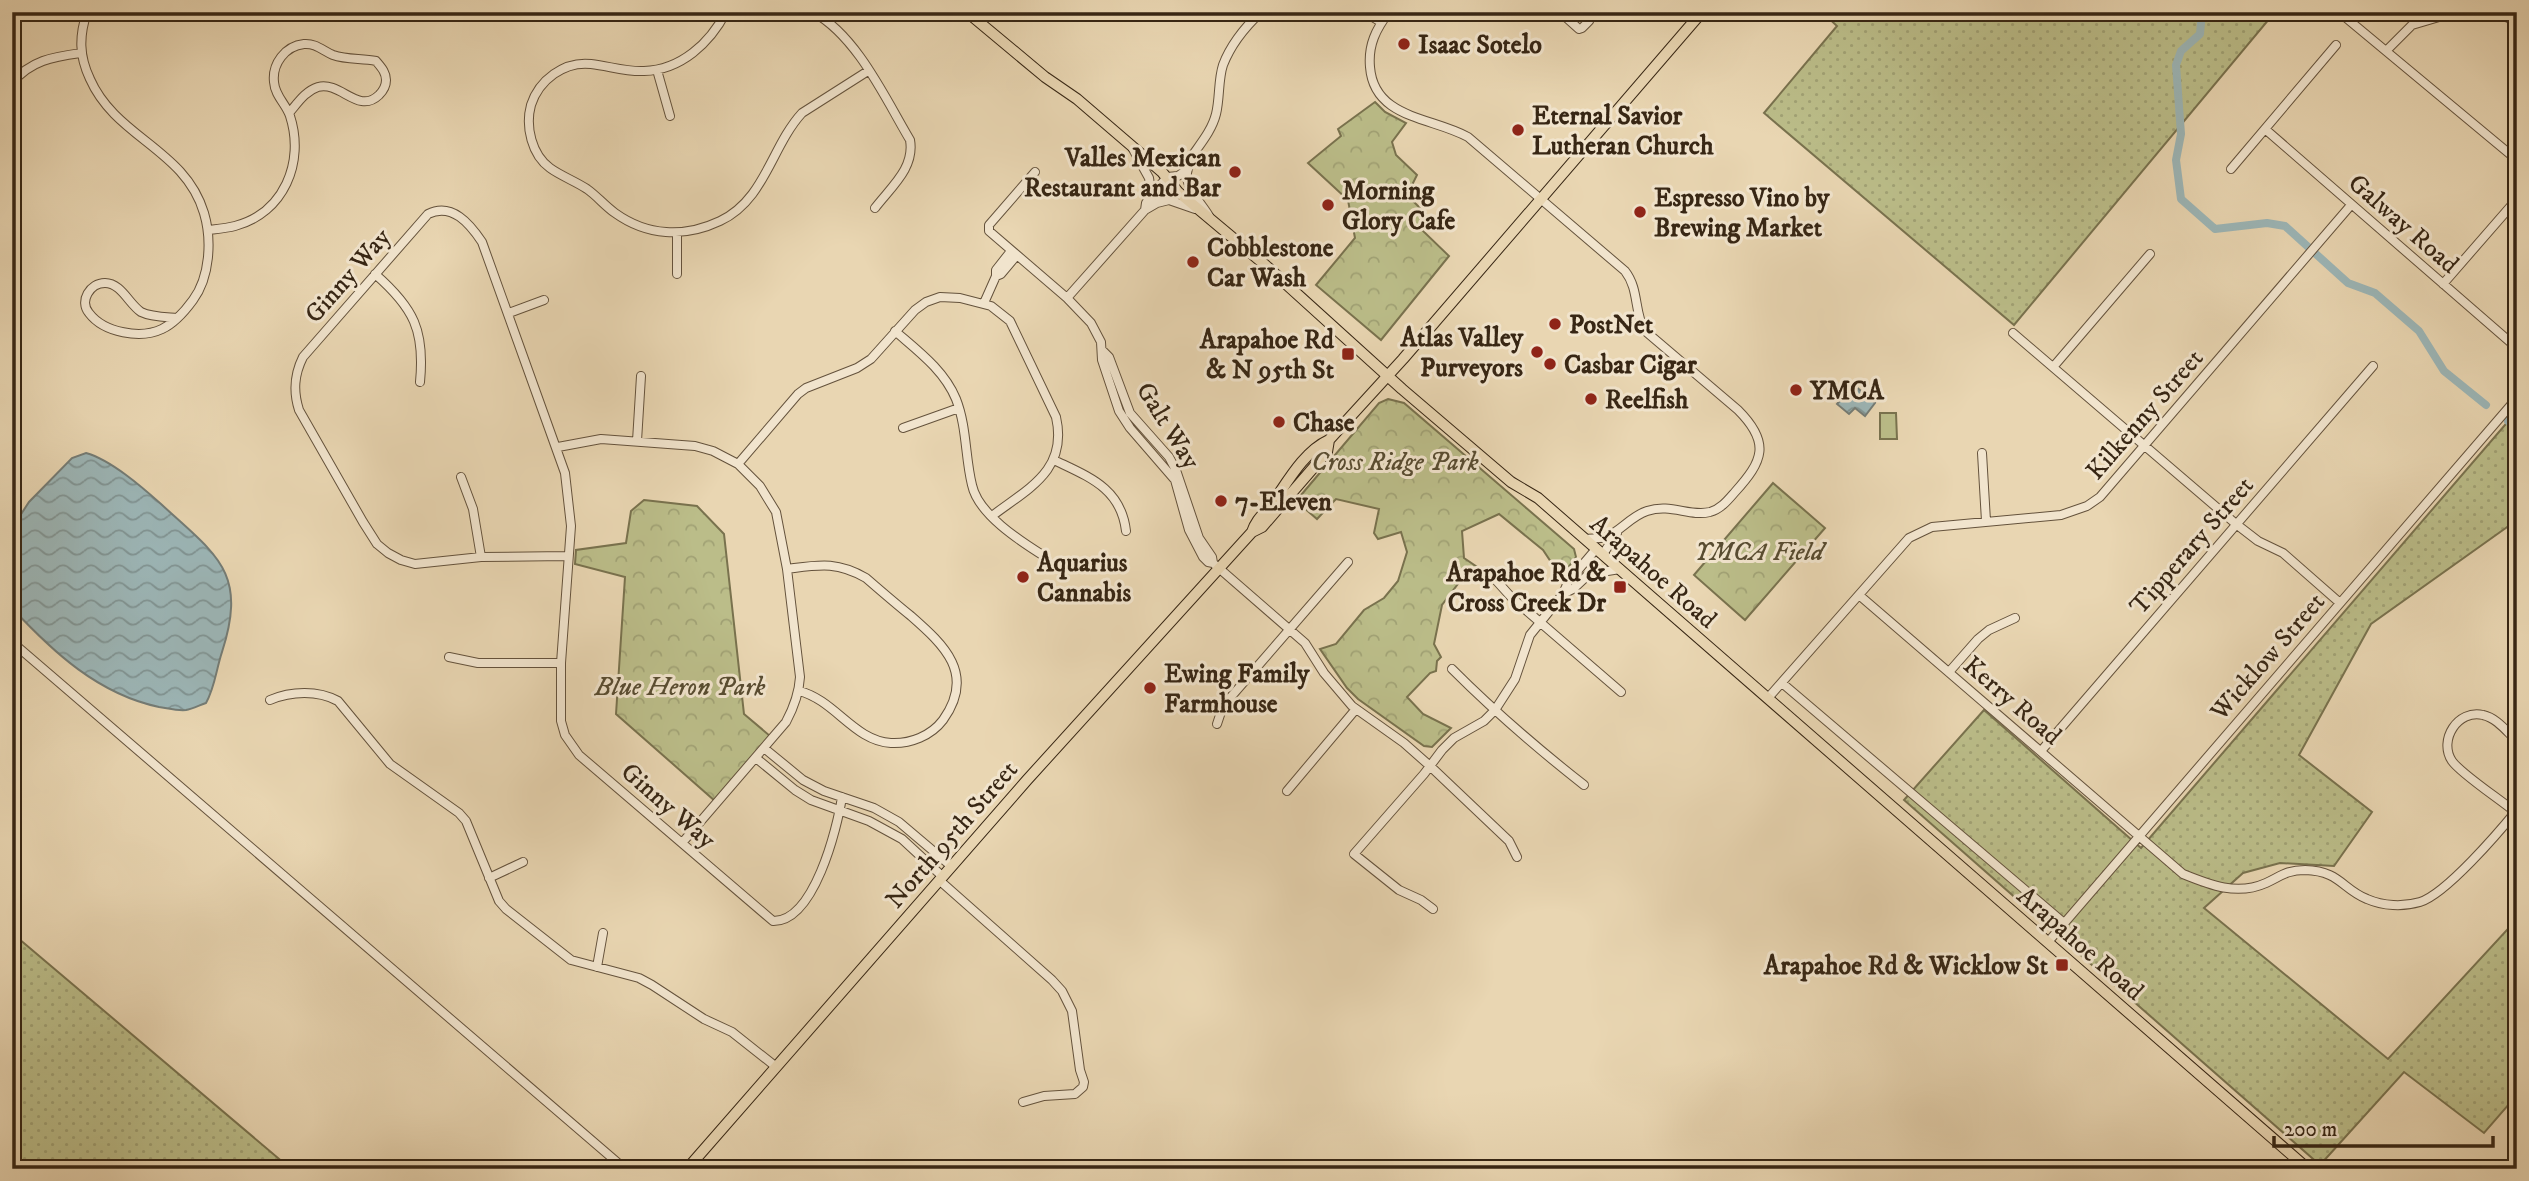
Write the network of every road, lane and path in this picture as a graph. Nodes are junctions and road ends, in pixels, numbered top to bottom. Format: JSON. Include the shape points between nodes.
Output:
{"nodes":[{"id":1,"x":87,"y":12,"type":"edge"},
{"id":2,"x":726,"y":12,"type":"edge"},
{"id":3,"x":813,"y":12,"type":"edge"},
{"id":4,"x":967,"y":12,"type":"edge"},
{"id":5,"x":1261,"y":12,"type":"edge"},
{"id":6,"x":1364,"y":12,"type":"edge"},
{"id":7,"x":1389,"y":12,"type":"edge"},
{"id":8,"x":1560,"y":12,"type":"edge"},
{"id":9,"x":1583,"y":12,"type":"edge"},
{"id":10,"x":1702,"y":12,"type":"edge"},
{"id":11,"x":2339,"y":12,"type":"edge"},
{"id":12,"x":2456,"y":12,"type":"edge"},
{"id":13,"x":2495,"y":12,"type":"edge"},
{"id":14,"x":1381,"y":22,"type":"junction"},
{"id":15,"x":2517,"y":22,"type":"edge"},
{"id":16,"x":2336,"y":45,"type":"dead end"},
{"id":17,"x":2387,"y":50,"type":"junction"},
{"id":18,"x":81,"y":53,"type":"junction"},
{"id":19,"x":657,"y":70,"type":"junction"},
{"id":20,"x":868,"y":71,"type":"junction"},
{"id":21,"x":12,"y":83,"type":"edge"},
{"id":22,"x":289,"y":113,"type":"junction"},
{"id":23,"x":670,"y":116,"type":"dead end"},
{"id":24,"x":2264,"y":129,"type":"junction"},
{"id":25,"x":1131,"y":146,"type":"junction"},
{"id":26,"x":1192,"y":156,"type":"junction"},
{"id":27,"x":2517,"y":160,"type":"edge"},
{"id":28,"x":1188,"y":168,"type":"junction"},
{"id":29,"x":2231,"y":169,"type":"dead end"},
{"id":30,"x":1035,"y":172,"type":"dead end"},
{"id":31,"x":1167,"y":177,"type":"junction"},
{"id":32,"x":1152,"y":197,"type":"junction"},
{"id":33,"x":1541,"y":197,"type":"junction"},
{"id":34,"x":2517,"y":199,"type":"edge"},
{"id":35,"x":2351,"y":205,"type":"junction"},
{"id":36,"x":875,"y":208,"type":"dead end"},
{"id":37,"x":1145,"y":209,"type":"junction"},
{"id":38,"x":1211,"y":219,"type":"junction"},
{"id":39,"x":209,"y":230,"type":"junction"},
{"id":40,"x":677,"y":233,"type":"junction"},
{"id":41,"x":1014,"y":253,"type":"junction"},
{"id":42,"x":2150,"y":254,"type":"dead end"},
{"id":43,"x":375,"y":274,"type":"junction"},
{"id":44,"x":677,"y":274,"type":"dead end"},
{"id":45,"x":2443,"y":284,"type":"junction"},
{"id":46,"x":1067,"y":298,"type":"junction"},
{"id":47,"x":544,"y":300,"type":"dead end"},
{"id":48,"x":984,"y":303,"type":"junction"},
{"id":49,"x":509,"y":313,"type":"junction"},
{"id":50,"x":177,"y":318,"type":"junction"},
{"id":51,"x":895,"y":331,"type":"junction"},
{"id":52,"x":2013,"y":332,"type":"dead end"},
{"id":53,"x":2517,"y":348,"type":"edge"},
{"id":54,"x":2054,"y":366,"type":"junction"},
{"id":55,"x":2373,"y":366,"type":"dead end"},
{"id":56,"x":641,"y":376,"type":"dead end"},
{"id":57,"x":1388,"y":376,"type":"junction"},
{"id":58,"x":420,"y":382,"type":"dead end"},
{"id":59,"x":2517,"y":398,"type":"edge"},
{"id":60,"x":959,"y":408,"type":"junction"},
{"id":61,"x":903,"y":428,"type":"dead end"},
{"id":62,"x":637,"y":441,"type":"junction"},
{"id":63,"x":2145,"y":445,"type":"junction"},
{"id":64,"x":558,"y":447,"type":"junction"},
{"id":65,"x":1982,"y":453,"type":"dead end"},
{"id":66,"x":1054,"y":460,"type":"junction"},
{"id":67,"x":738,"y":464,"type":"junction"},
{"id":68,"x":461,"y":477,"type":"dead end"},
{"id":69,"x":992,"y":516,"type":"junction"},
{"id":70,"x":1986,"y":521,"type":"junction"},
{"id":71,"x":2236,"y":524,"type":"junction"},
{"id":72,"x":1623,"y":525,"type":"junction"},
{"id":73,"x":1126,"y":531,"type":"dead end"},
{"id":74,"x":1585,"y":539,"type":"junction"},
{"id":75,"x":1600,"y":552,"type":"junction"},
{"id":76,"x":567,"y":556,"type":"junction"},
{"id":77,"x":1044,"y":556,"type":"dead end"},
{"id":78,"x":481,"y":557,"type":"junction"},
{"id":79,"x":1348,"y":562,"type":"dead end"},
{"id":80,"x":1216,"y":565,"type":"junction"},
{"id":81,"x":787,"y":569,"type":"junction"},
{"id":82,"x":1620,"y":569,"type":"junction"},
{"id":83,"x":1493,"y":577,"type":"dead end"},
{"id":84,"x":1563,"y":594,"type":"junction"},
{"id":85,"x":1859,"y":595,"type":"junction"},
{"id":86,"x":2340,"y":603,"type":"junction"},
{"id":87,"x":2015,"y":618,"type":"dead end"},
{"id":88,"x":1539,"y":622,"type":"junction"},
{"id":89,"x":1289,"y":629,"type":"junction"},
{"id":90,"x":12,"y":642,"type":"edge"},
{"id":91,"x":449,"y":657,"type":"dead end"},
{"id":92,"x":561,"y":663,"type":"junction"},
{"id":93,"x":1452,"y":669,"type":"dead end"},
{"id":94,"x":1949,"y":672,"type":"junction"},
{"id":95,"x":1782,"y":682,"type":"junction"},
{"id":96,"x":799,"y":691,"type":"junction"},
{"id":97,"x":1621,"y":692,"type":"dead end"},
{"id":98,"x":1768,"y":698,"type":"junction"},
{"id":99,"x":270,"y":699,"type":"dead end"},
{"id":100,"x":1356,"y":709,"type":"junction"},
{"id":101,"x":1495,"y":710,"type":"junction"},
{"id":102,"x":1217,"y":724,"type":"dead end"},
{"id":103,"x":2517,"y":741,"type":"edge"},
{"id":104,"x":764,"y":748,"type":"junction"},
{"id":105,"x":2041,"y":751,"type":"junction"},
{"id":106,"x":756,"y":758,"type":"junction"},
{"id":107,"x":1430,"y":766,"type":"junction"},
{"id":108,"x":1584,"y":785,"type":"dead end"},
{"id":109,"x":1287,"y":791,"type":"dead end"},
{"id":110,"x":842,"y":797,"type":"junction"},
{"id":111,"x":2516,"y":811,"type":"edge"},
{"id":112,"x":840,"y":812,"type":"junction"},
{"id":113,"x":2139,"y":837,"type":"junction"},
{"id":114,"x":682,"y":843,"type":"junction"},
{"id":115,"x":1517,"y":858,"type":"dead end"},
{"id":116,"x":523,"y":862,"type":"dead end"},
{"id":117,"x":951,"y":866,"type":"junction"},
{"id":118,"x":489,"y":878,"type":"junction"},
{"id":119,"x":941,"y":878,"type":"junction"},
{"id":120,"x":1433,"y":909,"type":"dead end"},
{"id":121,"x":2064,"y":923,"type":"junction"},
{"id":122,"x":603,"y":933,"type":"dead end"},
{"id":123,"x":2048,"y":942,"type":"junction"},
{"id":124,"x":597,"y":967,"type":"junction"},
{"id":125,"x":775,"y":1066,"type":"junction"},
{"id":126,"x":1023,"y":1102,"type":"dead end"},
{"id":127,"x":625,"y":1169,"type":"edge"},
{"id":128,"x":687,"y":1169,"type":"edge"},
{"id":129,"x":2308,"y":1169,"type":"edge"}],
"edges":[{"from":1,"to":18,"type":"street"},
{"from":2,"to":19,"type":"street","via":[[691,55]]},
{"from":3,"to":20,"type":"street","via":[[848,41]]},
{"from":4,"to":25,"type":"main road","name":"Arapahoe Road"},
{"from":5,"to":26,"type":"street","via":[[1235,41],[1226,59],[1214,120]]},
{"from":6,"to":14,"type":"street"},
{"from":7,"to":14,"type":"street"},
{"from":8,"to":9,"type":"street","via":[[1579,29],[1589,21]]},
{"from":10,"to":33,"type":"main road","name":"North 95th Street"},
{"from":11,"to":17,"type":"street"},
{"from":12,"to":17,"type":"street","via":[[2412,25]]},
{"from":13,"to":15,"type":"street"},
{"from":14,"to":33,"type":"street","via":[[1372,39],[1370,70],[1385,102],[1468,137]]},
{"from":16,"to":24,"type":"street"},
{"from":17,"to":27,"type":"street"},
{"from":18,"to":21,"type":"street","via":[[47,58]]},
{"from":18,"to":39,"type":"street","via":[[103,104],[176,165],[191,184]]},
{"from":19,"to":23,"type":"street"},
{"from":19,"to":40,"type":"street","via":[[626,71],[586,64],[563,68],[537,92],[531,106],[530,134],[543,163],[588,190],[619,216],[642,228]]},
{"from":20,"to":36,"type":"street","via":[[910,140],[911,150],[905,170]]},
{"from":20,"to":40,"type":"street","via":[[802,113],[758,187],[736,211],[703,228]]},
{"from":22,"to":22,"type":"street","via":[[317,87],[339,90],[363,102],[373,100],[386,81],[383,70],[376,61],[332,55],[315,45],[290,49],[280,58],[274,83]]},
{"from":22,"to":39,"type":"street","via":[[295,161],[288,184],[273,205],[254,218]]},
{"from":24,"to":29,"type":"street"},
{"from":24,"to":35,"type":"street","name":"Galway Road"},
{"from":25,"to":26,"type":"street","via":[[1171,164]]},
{"from":25,"to":31,"type":"main road","name":"Arapahoe Road"},
{"from":25,"to":32,"type":"street","via":[[1149,178]]},
{"from":26,"to":28,"type":"street"},
{"from":28,"to":31,"type":"street"},
{"from":28,"to":38,"type":"street","via":[[1188,183]]},
{"from":30,"to":41,"type":"street","name":"Galt Way","via":[[988,228]]},
{"from":31,"to":32,"type":"street"},
{"from":31,"to":38,"type":"main road","name":"Arapahoe Road"},
{"from":32,"to":37,"type":"street"},
{"from":33,"to":57,"type":"main road","name":"North 95th Street"},
{"from":33,"to":72,"type":"street","via":[[1625,271],[1636,289],[1644,330],[1738,410],[1758,439],[1756,468],[1714,511],[1703,514],[1662,507],[1640,513]]},
{"from":34,"to":45,"type":"street"},
{"from":35,"to":45,"type":"street","name":"Galway Road"},
{"from":35,"to":63,"type":"street","name":"Kilkenny Street"},
{"from":37,"to":38,"type":"street","via":[[1172,201]]},
{"from":37,"to":46,"type":"street"},
{"from":38,"to":57,"type":"main road","name":"Arapahoe Road"},
{"from":39,"to":50,"type":"street","via":[[208,260],[197,294]]},
{"from":40,"to":44,"type":"street"},
{"from":41,"to":46,"type":"street","name":"Galt Way"},
{"from":41,"to":48,"type":"street","via":[[996,276]]},
{"from":42,"to":54,"type":"street"},
{"from":43,"to":49,"type":"street","name":"Ginny Way","via":[[428,214],[445,210],[474,230]]},
{"from":43,"to":58,"type":"street","via":[[396,292],[417,328]]},
{"from":43,"to":78,"type":"street","name":"Ginny Way","via":[[303,357],[294,381],[299,410],[363,522],[388,553],[415,564]]},
{"from":45,"to":53,"type":"street","name":"Galway Road"},
{"from":46,"to":80,"type":"street","name":"Galt Way","via":[[1091,323],[1130,413],[1169,457],[1199,538]]},
{"from":47,"to":49,"type":"street"},
{"from":48,"to":51,"type":"street","via":[[940,298],[915,310]]},
{"from":48,"to":66,"type":"street","via":[[1015,329],[1056,417],[1059,444]]},
{"from":49,"to":64,"type":"street","name":"Ginny Way"},
{"from":50,"to":50,"type":"street","via":[[145,314],[108,283],[91,289],[86,297],[89,314],[121,331],[140,334],[162,329]]},
{"from":51,"to":60,"type":"street","via":[[935,367]]},
{"from":51,"to":67,"type":"street","via":[[857,368],[798,394]]},
{"from":52,"to":54,"type":"street"},
{"from":54,"to":63,"type":"street"},
{"from":55,"to":71,"type":"street","name":"Tipperary Street"},
{"from":56,"to":62,"type":"street"},
{"from":57,"to":74,"type":"main road","name":"Arapahoe Road"},
{"from":57,"to":80,"type":"main road","name":"North 95th Street","via":[[1329,440],[1318,445],[1284,484],[1252,532]]},
{"from":59,"to":86,"type":"street","name":"Wicklow Street"},
{"from":60,"to":61,"type":"street"},
{"from":60,"to":69,"type":"street","via":[[974,492]]},
{"from":62,"to":64,"type":"street","via":[[601,439]]},
{"from":62,"to":67,"type":"street","via":[[695,446]]},
{"from":63,"to":70,"type":"street","name":"Kilkenny Street","via":[[2087,506],[2062,515]]},
{"from":63,"to":71,"type":"street"},
{"from":64,"to":76,"type":"street","name":"Ginny Way","via":[[569,499]]},
{"from":65,"to":70,"type":"street"},
{"from":66,"to":69,"type":"street","via":[[1036,483]]},
{"from":66,"to":73,"type":"street","via":[[1106,489],[1122,508]]},
{"from":67,"to":81,"type":"street","via":[[760,486],[776,512]]},
{"from":68,"to":78,"type":"street","via":[[473,509]]},
{"from":69,"to":77,"type":"street"},
{"from":70,"to":85,"type":"street","name":"Kilkenny Street","via":[[1919,531]]},
{"from":71,"to":86,"type":"street","via":[[2283,553]]},
{"from":71,"to":105,"type":"street","name":"Tipperary Street"},
{"from":72,"to":74,"type":"street","via":[[1606,537]]},
{"from":72,"to":75,"type":"street"},
{"from":74,"to":75,"type":"main road","name":"Arapahoe Road"},
{"from":75,"to":82,"type":"main road","name":"Arapahoe Road"},
{"from":75,"to":84,"type":"street","via":[[1568,582]]},
{"from":76,"to":78,"type":"street","name":"Ginny Way"},
{"from":76,"to":92,"type":"street","name":"Ginny Way"},
{"from":79,"to":89,"type":"street"},
{"from":80,"to":89,"type":"street"},
{"from":80,"to":117,"type":"main road","name":"North 95th Street"},
{"from":81,"to":96,"type":"street"},
{"from":81,"to":96,"type":"street","via":[[824,564],[866,578],[941,642],[952,661],[956,682],[949,710],[940,723],[930,733],[905,742],[866,736],[822,700]]},
{"from":82,"to":84,"type":"street","via":[[1589,574]]},
{"from":82,"to":98,"type":"main road","name":"Arapahoe Road"},
{"from":83,"to":88,"type":"street"},
{"from":84,"to":88,"type":"street"},
{"from":85,"to":94,"type":"street","name":"Kerry Road"},
{"from":85,"to":95,"type":"street","name":"Kilkenny Street"},
{"from":86,"to":113,"type":"street","name":"Wicklow Street"},
{"from":87,"to":94,"type":"street","via":[[1989,630]]},
{"from":88,"to":97,"type":"street"},
{"from":88,"to":101,"type":"street","via":[[1515,679]]},
{"from":89,"to":100,"type":"street","via":[[1309,647],[1324,673]]},
{"from":89,"to":102,"type":"street","via":[[1223,706]]},
{"from":90,"to":127,"type":"street"},
{"from":91,"to":92,"type":"street","via":[[478,663]]},
{"from":92,"to":114,"type":"street","name":"Ginny Way","via":[[561,721],[570,744]]},
{"from":93,"to":101,"type":"street"},
{"from":94,"to":105,"type":"street","name":"Kerry Road"},
{"from":95,"to":98,"type":"street","name":"Kilkenny Street"},
{"from":95,"to":121,"type":"street","name":"Arapahoe Road"},
{"from":96,"to":104,"type":"street","via":[[786,722]]},
{"from":98,"to":123,"type":"main road","name":"Arapahoe Road"},
{"from":99,"to":118,"type":"street","via":[[292,693],[338,701],[390,764],[466,821]]},
{"from":100,"to":107,"type":"street"},
{"from":100,"to":109,"type":"street"},
{"from":101,"to":107,"type":"street","via":[[1448,744]]},
{"from":101,"to":108,"type":"street"},
{"from":103,"to":111,"type":"street","via":[[2494,719],[2473,714],[2454,725],[2447,744],[2453,763]]},
{"from":104,"to":106,"type":"street"},
{"from":104,"to":110,"type":"street","via":[[803,780]]},
{"from":105,"to":113,"type":"street","name":"Kerry Road"},
{"from":106,"to":112,"type":"street","via":[[795,790]]},
{"from":106,"to":114,"type":"street"},
{"from":107,"to":115,"type":"street","via":[[1509,841]]},
{"from":107,"to":120,"type":"street","via":[[1354,854],[1399,890]]},
{"from":110,"to":112,"type":"street","name":"Ginny Way"},
{"from":110,"to":117,"type":"street","via":[[899,822]]},
{"from":111,"to":113,"type":"street","name":"Kerry Road","via":[[2448,883],[2422,902],[2392,905],[2366,899],[2335,876],[2306,870],[2283,872],[2265,884],[2242,890],[2217,888],[2183,874]]},
{"from":112,"to":114,"type":"street","name":"Ginny Way","via":[[814,888],[789,918],[781,921],[767,918]]},
{"from":112,"to":119,"type":"street","via":[[902,839]]},
{"from":113,"to":121,"type":"street","name":"Wicklow Street"},
{"from":116,"to":118,"type":"street"},
{"from":117,"to":119,"type":"main road","name":"North 95th Street"},
{"from":118,"to":124,"type":"street","via":[[506,909],[571,960]]},
{"from":119,"to":125,"type":"main road","name":"North 95th Street"},
{"from":119,"to":126,"type":"street","via":[[1052,980],[1073,1011],[1083,1087],[1075,1094]]},
{"from":121,"to":123,"type":"street","name":"Wicklow Street"},
{"from":122,"to":124,"type":"street"},
{"from":123,"to":129,"type":"main road","name":"Arapahoe Road"},
{"from":124,"to":125,"type":"street","via":[[652,985],[732,1032]]},
{"from":125,"to":128,"type":"main road","name":"North 95th Street"}]}
